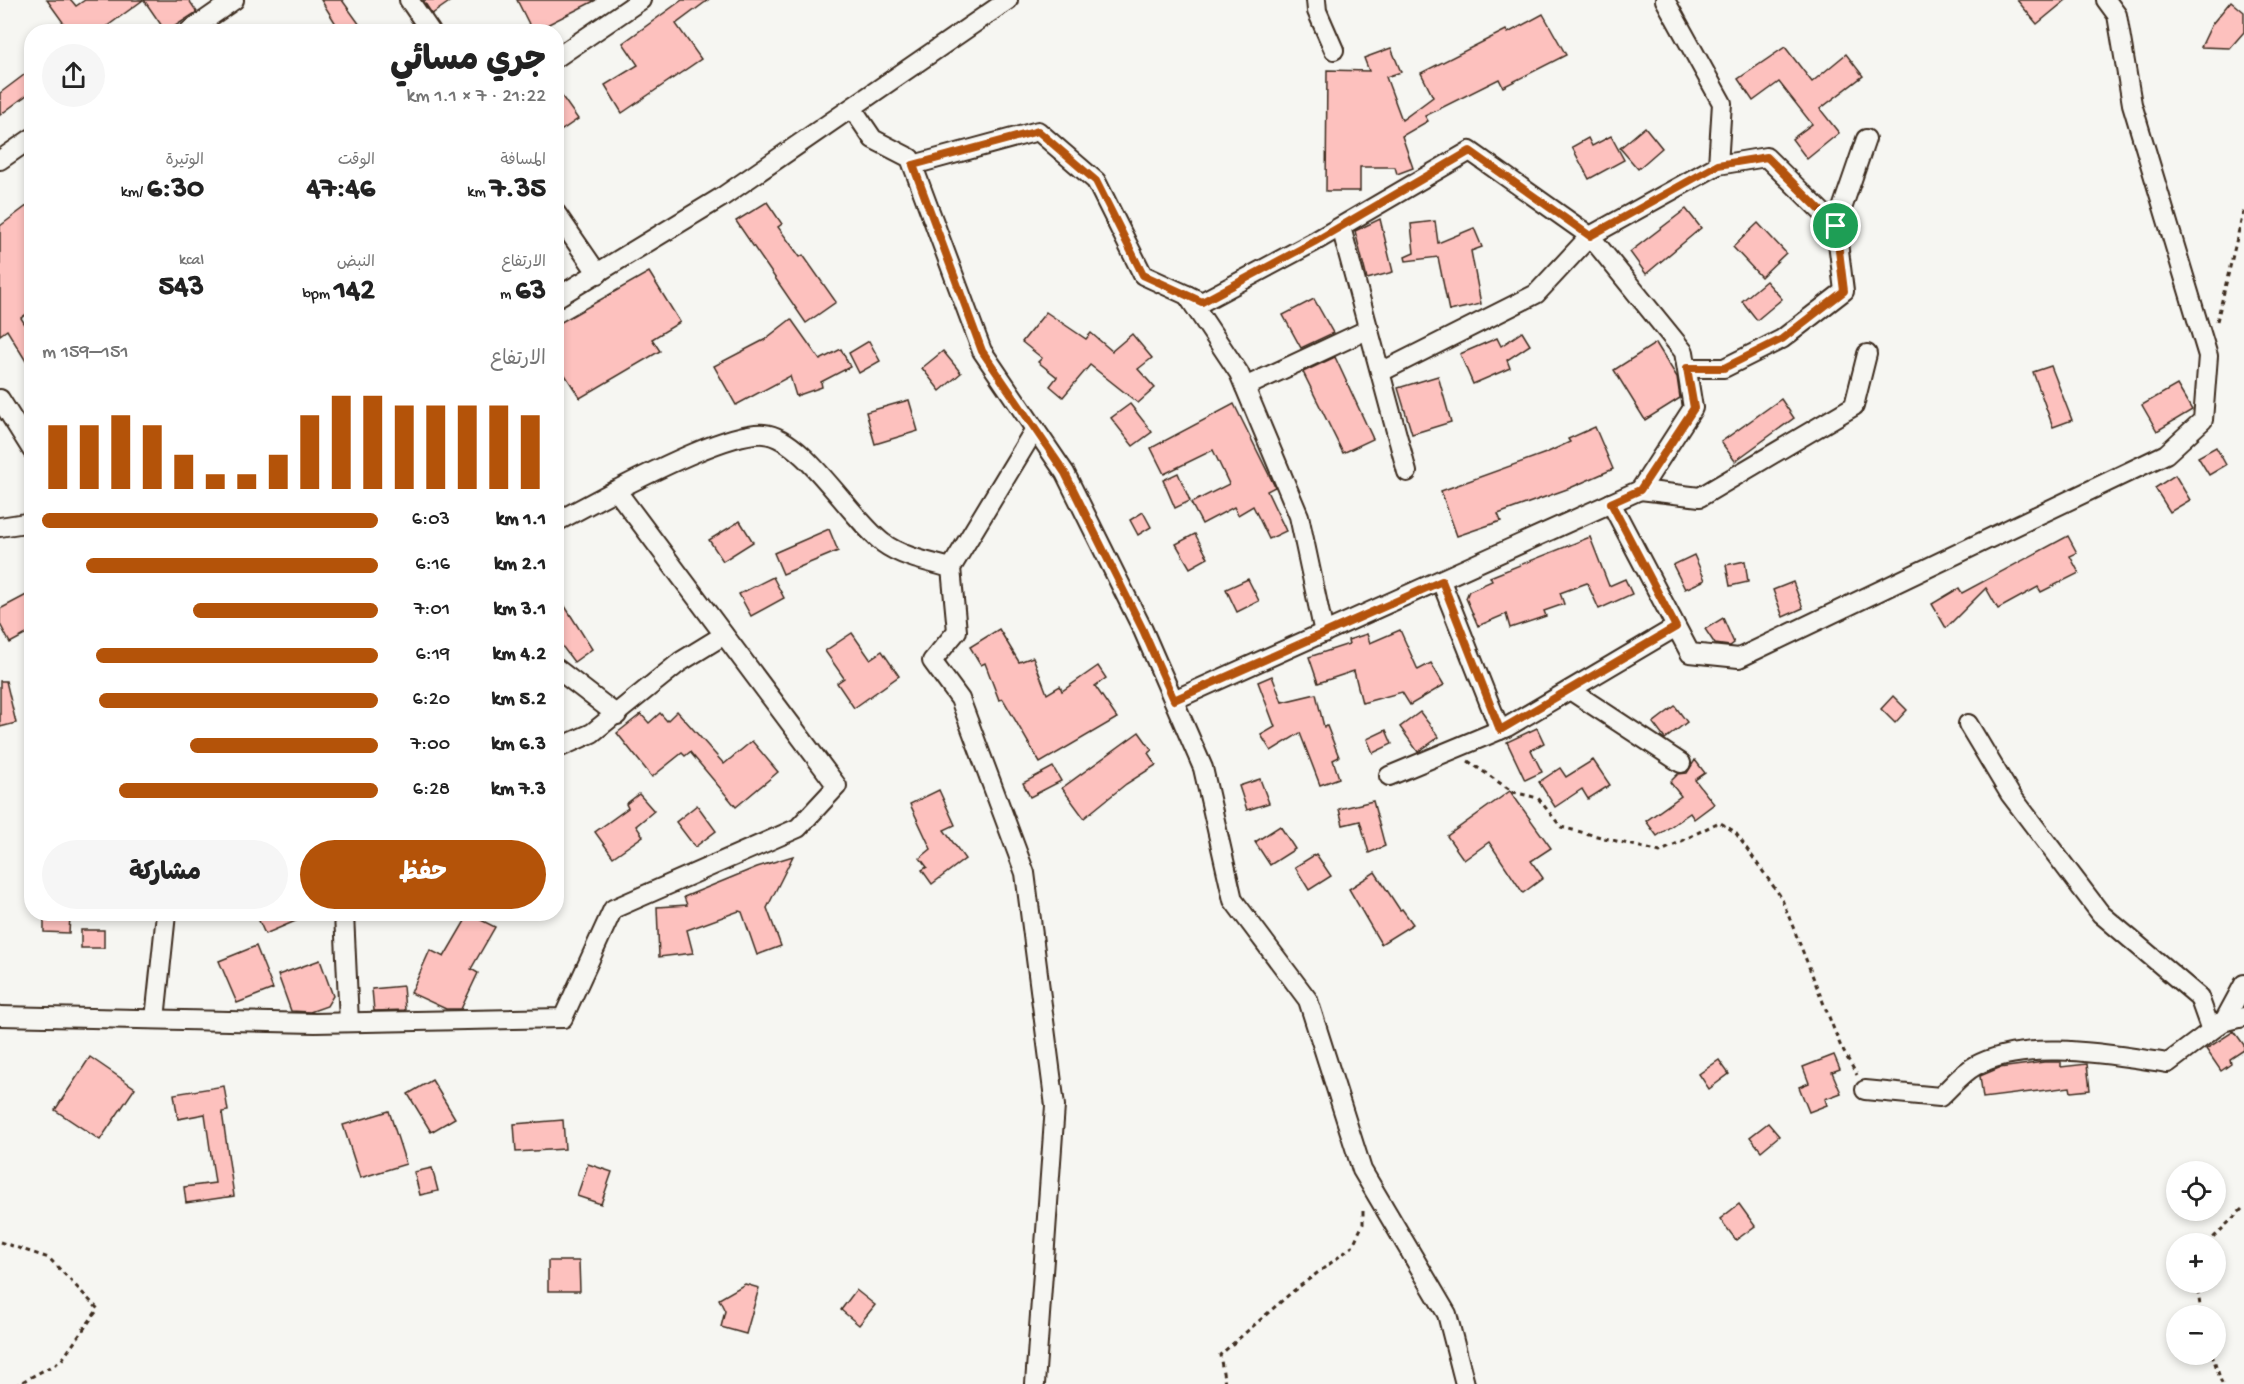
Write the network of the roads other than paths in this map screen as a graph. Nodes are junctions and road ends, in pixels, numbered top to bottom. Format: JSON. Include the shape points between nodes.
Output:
{"nodes":[{"id":1,"x":234,"y":0,"type":"edge"},
{"id":2,"x":409,"y":0,"type":"edge"},
{"id":3,"x":641,"y":0,"type":"edge"},
{"id":4,"x":1008,"y":0,"type":"edge"},
{"id":5,"x":1316,"y":0,"type":"edge"},
{"id":6,"x":1665,"y":0,"type":"edge"},
{"id":7,"x":2106,"y":0,"type":"edge"},
{"id":8,"x":200,"y":24,"type":"edge"},
{"id":9,"x":426,"y":24,"type":"edge"},
{"id":10,"x":1334,"y":50,"type":"dead end"},
{"id":11,"x":564,"y":53,"type":"edge"},
{"id":12,"x":852,"y":108,"type":"junction"},
{"id":13,"x":1866,"y":139,"type":"dead end"},
{"id":14,"x":24,"y":143,"type":"edge"},
{"id":15,"x":0,"y":159,"type":"edge"},
{"id":16,"x":913,"y":165,"type":"junction"},
{"id":17,"x":1718,"y":165,"type":"junction"},
{"id":18,"x":564,"y":225,"type":"edge"},
{"id":19,"x":1836,"y":226,"type":"junction"},
{"id":20,"x":1341,"y":227,"type":"junction"},
{"id":21,"x":1590,"y":236,"type":"junction"},
{"id":22,"x":598,"y":274,"type":"junction"},
{"id":23,"x":564,"y":293,"type":"edge"},
{"id":24,"x":1187,"y":295,"type":"junction"},
{"id":25,"x":1369,"y":329,"type":"junction"},
{"id":26,"x":1867,"y":354,"type":"dead end"},
{"id":27,"x":1687,"y":368,"type":"junction"},
{"id":28,"x":1381,"y":372,"type":"junction"},
{"id":29,"x":1245,"y":387,"type":"junction"},
{"id":30,"x":0,"y":399,"type":"edge"},
{"id":31,"x":1035,"y":429,"type":"junction"},
{"id":32,"x":24,"y":437,"type":"edge"},
{"id":33,"x":1407,"y":472,"type":"dead end"},
{"id":34,"x":616,"y":490,"type":"junction"},
{"id":35,"x":1640,"y":490,"type":"junction"},
{"id":36,"x":1611,"y":503,"type":"junction"},
{"id":37,"x":564,"y":518,"type":"edge"},
{"id":38,"x":24,"y":523,"type":"edge"},
{"id":39,"x":0,"y":527,"type":"edge"},
{"id":40,"x":951,"y":568,"type":"junction"},
{"id":41,"x":1442,"y":581,"type":"junction"},
{"id":42,"x":1676,"y":627,"type":"junction"},
{"id":43,"x":1324,"y":633,"type":"junction"},
{"id":44,"x":724,"y":635,"type":"junction"},
{"id":45,"x":564,"y":674,"type":"edge"},
{"id":46,"x":1570,"y":690,"type":"junction"},
{"id":47,"x":1174,"y":700,"type":"junction"},
{"id":48,"x":617,"y":715,"type":"junction"},
{"id":49,"x":1968,"y":724,"type":"dead end"},
{"id":50,"x":1500,"y":730,"type":"junction"},
{"id":51,"x":564,"y":745,"type":"edge"},
{"id":52,"x":1681,"y":763,"type":"dead end"},
{"id":53,"x":1389,"y":776,"type":"dead end"},
{"id":54,"x":165,"y":921,"type":"edge"},
{"id":55,"x":344,"y":921,"type":"edge"},
{"id":56,"x":2244,"y":984,"type":"edge"},
{"id":57,"x":0,"y":1016,"type":"edge"},
{"id":58,"x":2244,"y":1017,"type":"edge"},
{"id":59,"x":154,"y":1019,"type":"junction"},
{"id":60,"x":2224,"y":1021,"type":"junction"},
{"id":61,"x":349,"y":1022,"type":"junction"},
{"id":62,"x":1865,"y":1090,"type":"road end"},
{"id":63,"x":1035,"y":1384,"type":"edge"},
{"id":64,"x":1466,"y":1384,"type":"edge"}],
"edges":[{"from":1,"to":8,"type":"street"},
{"from":2,"to":9,"type":"street"},
{"from":3,"to":11,"type":"street"},
{"from":4,"to":12,"type":"street"},
{"from":5,"to":10,"type":"street"},
{"from":6,"to":17,"type":"street","via":[[1722,103]]},
{"from":7,"to":42,"type":"street","via":[[2117,15],[2132,105],[2208,356],[2203,420],[2166,454],[1739,658],[1690,653]]},
{"from":12,"to":16,"type":"street","via":[[873,139],[910,158]]},
{"from":12,"to":22,"type":"street","via":[[722,197]]},
{"from":13,"to":19,"type":"street"},
{"from":14,"to":15,"type":"street"},
{"from":16,"to":24,"type":"street","via":[[1038,131],[1096,181],[1143,275]]},
{"from":16,"to":31,"type":"street","via":[[982,351]]},
{"from":17,"to":19,"type":"street","via":[[1767,157]]},
{"from":17,"to":21,"type":"street"},
{"from":18,"to":22,"type":"street"},
{"from":19,"to":27,"type":"street","via":[[1844,291],[1782,339],[1724,368]]},
{"from":20,"to":21,"type":"street","via":[[1470,151]]},
{"from":20,"to":24,"type":"street","via":[[1202,302]]},
{"from":20,"to":25,"type":"street"},
{"from":21,"to":27,"type":"street","via":[[1684,352]]},
{"from":21,"to":28,"type":"street","via":[[1536,294]]},
{"from":22,"to":23,"type":"street"},
{"from":24,"to":29,"type":"street"},
{"from":25,"to":28,"type":"street"},
{"from":25,"to":29,"type":"street"},
{"from":26,"to":35,"type":"street","via":[[1854,406],[1700,497]]},
{"from":27,"to":35,"type":"street","via":[[1694,408]]},
{"from":28,"to":33,"type":"street"},
{"from":29,"to":43,"type":"street","via":[[1299,516]]},
{"from":30,"to":32,"type":"street"},
{"from":31,"to":40,"type":"street"},
{"from":31,"to":47,"type":"street","via":[[1065,473]]},
{"from":34,"to":37,"type":"street"},
{"from":34,"to":40,"type":"street","via":[[670,463],[740,437],[765,434],[791,445],[885,545]]},
{"from":34,"to":44,"type":"street"},
{"from":35,"to":36,"type":"street"},
{"from":36,"to":41,"type":"street"},
{"from":36,"to":42,"type":"street"},
{"from":38,"to":39,"type":"street"},
{"from":40,"to":63,"type":"street","via":[[957,631],[932,661],[960,699],[1024,873],[1055,1106]]},
{"from":41,"to":43,"type":"street"},
{"from":41,"to":50,"type":"street"},
{"from":42,"to":46,"type":"street"},
{"from":43,"to":47,"type":"street"},
{"from":44,"to":48,"type":"street","via":[[680,662]]},
{"from":44,"to":61,"type":"street","via":[[837,786],[798,828],[614,909],[563,1017]]},
{"from":45,"to":48,"type":"street"},
{"from":46,"to":50,"type":"street"},
{"from":46,"to":52,"type":"street"},
{"from":47,"to":64,"type":"street","via":[[1203,768],[1233,900],[1308,1000],[1362,1170],[1447,1314]]},
{"from":48,"to":51,"type":"street","via":[[592,733]]},
{"from":49,"to":60,"type":"street","via":[[2010,794],[2101,914],[2199,997],[2209,1024]]},
{"from":50,"to":53,"type":"street"},
{"from":54,"to":59,"type":"street"},
{"from":55,"to":61,"type":"street"},
{"from":56,"to":60,"type":"street"},
{"from":57,"to":59,"type":"street"},
{"from":58,"to":60,"type":"street"},
{"from":59,"to":61,"type":"street"},
{"from":60,"to":62,"type":"street","via":[[2168,1063],[2080,1051],[2020,1052],[1975,1066],[1940,1097]]}]}
